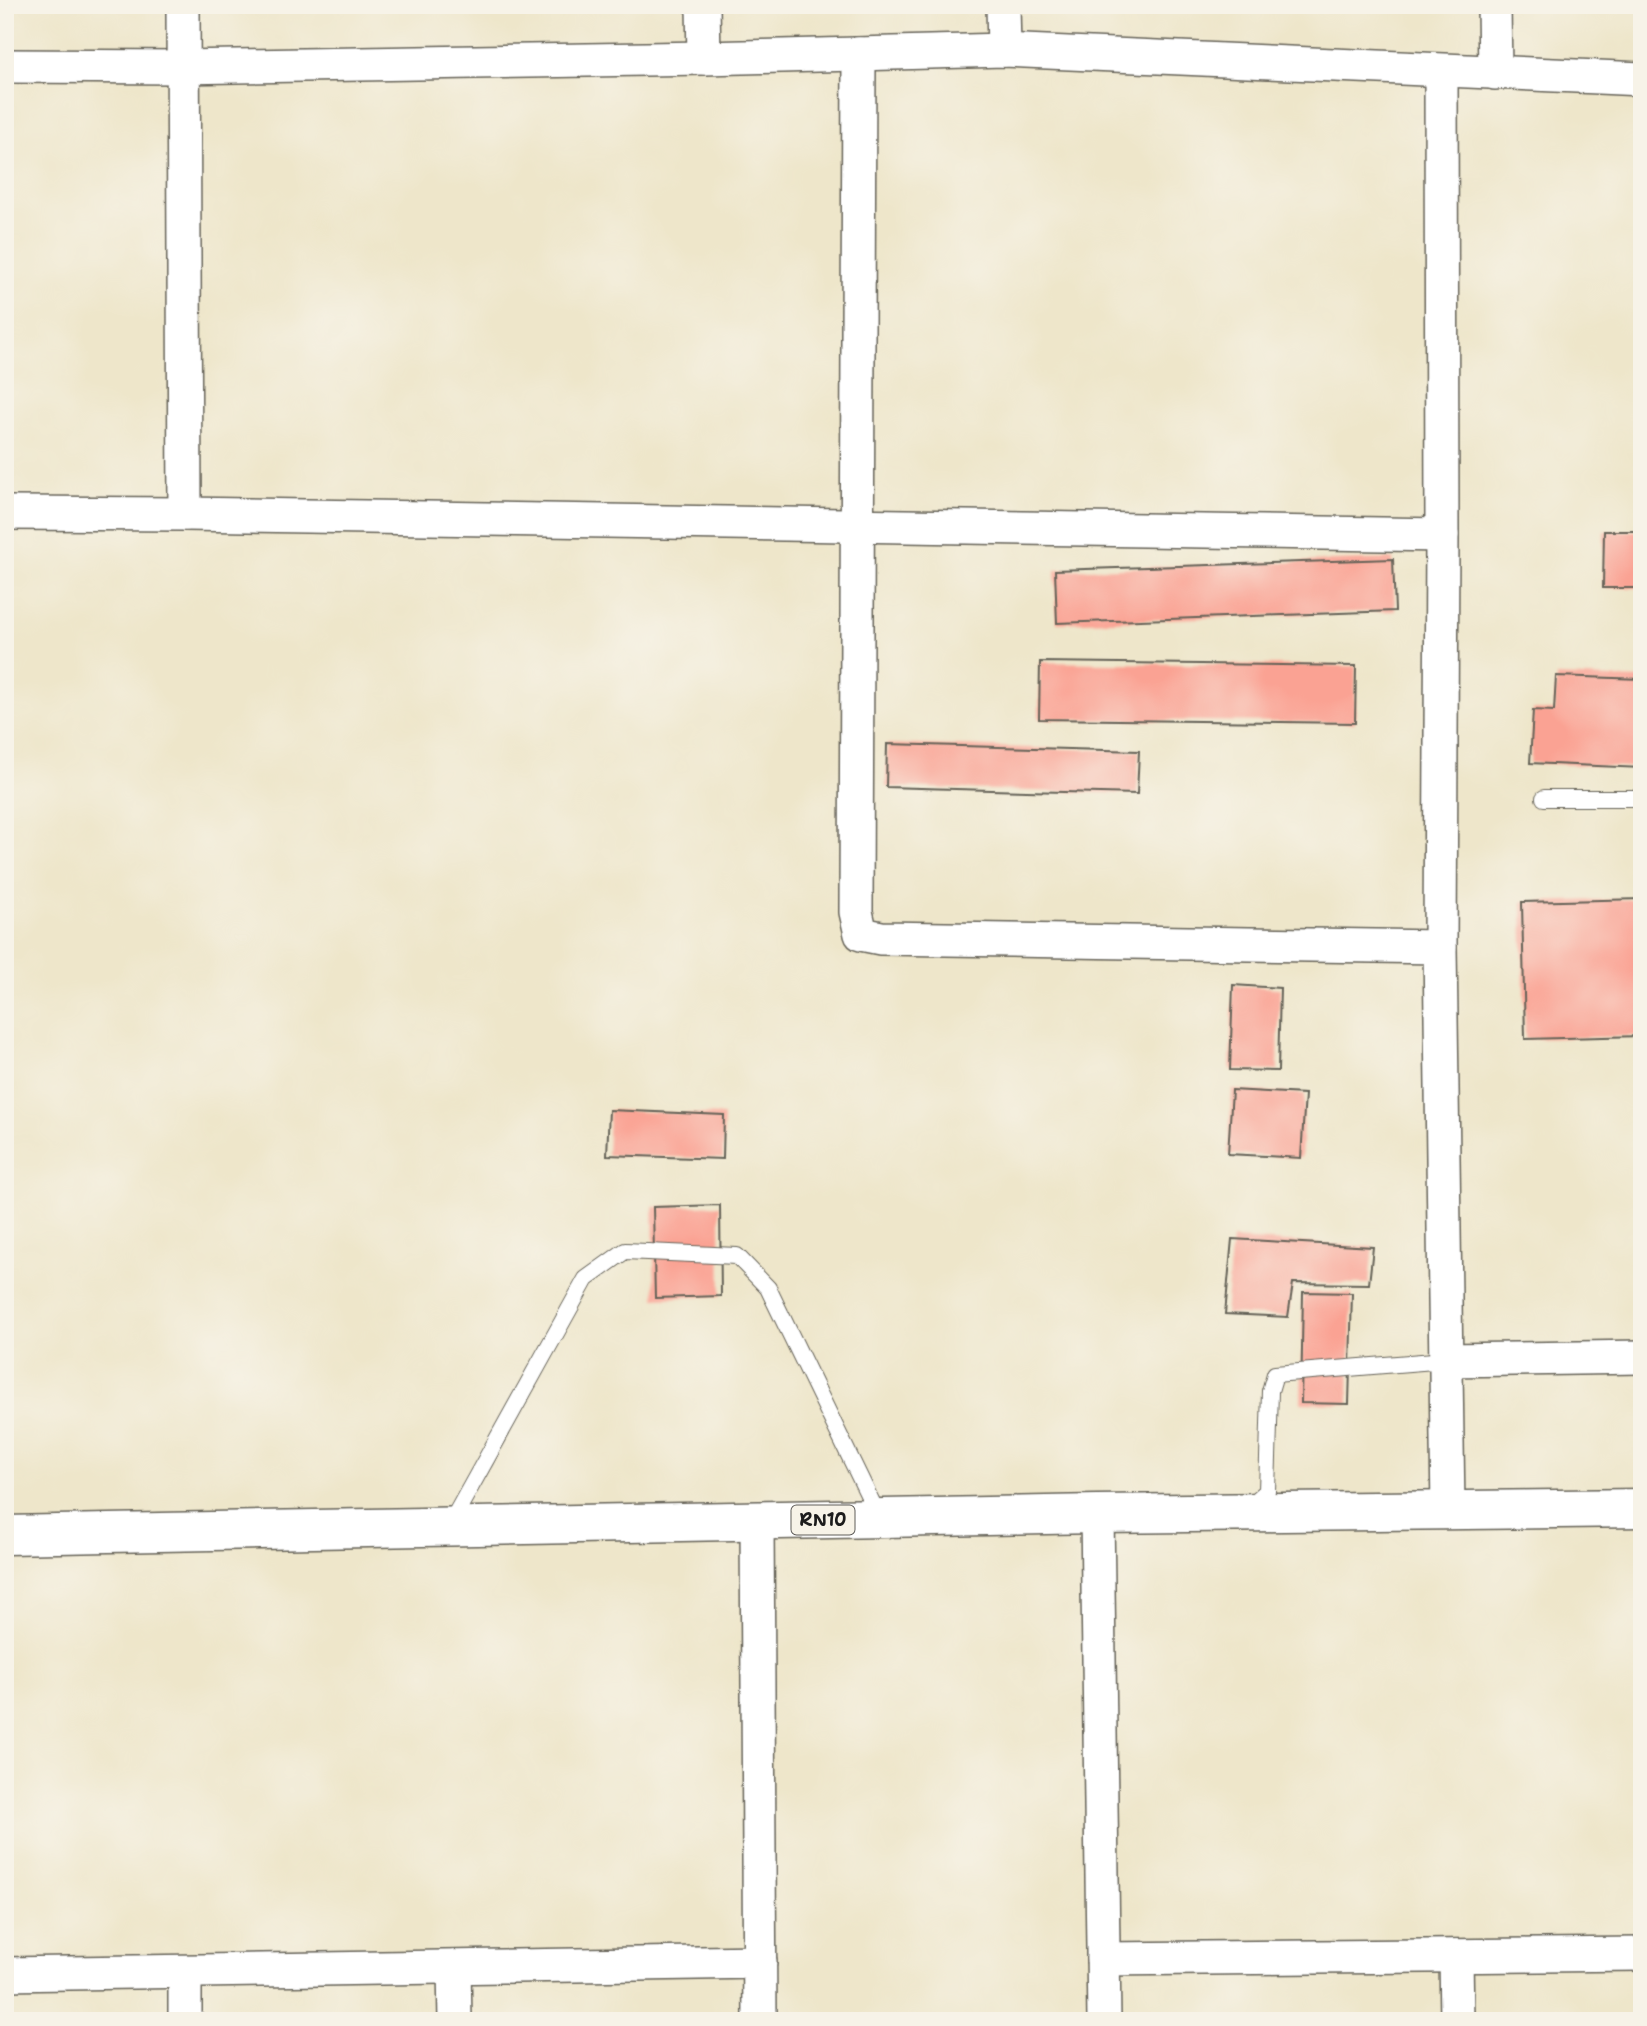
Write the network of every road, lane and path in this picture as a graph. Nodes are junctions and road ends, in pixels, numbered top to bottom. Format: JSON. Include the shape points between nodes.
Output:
{"nodes":[{"id":1,"x":183,"y":5,"type":"edge"},
{"id":2,"x":703,"y":5,"type":"edge"},
{"id":3,"x":1003,"y":5,"type":"edge"},
{"id":4,"x":1494,"y":5,"type":"edge"},
{"id":5,"x":1004,"y":50,"type":"junction"},
{"id":6,"x":859,"y":54,"type":"junction"},
{"id":7,"x":704,"y":58,"type":"junction"},
{"id":8,"x":5,"y":66,"type":"edge"},
{"id":9,"x":183,"y":67,"type":"junction"},
{"id":10,"x":1441,"y":71,"type":"junction"},
{"id":11,"x":1495,"y":73,"type":"junction"},
{"id":12,"x":1642,"y":79,"type":"edge"},
{"id":13,"x":5,"y":513,"type":"edge"},
{"id":14,"x":185,"y":514,"type":"junction"},
{"id":15,"x":859,"y":525,"type":"junction"},
{"id":16,"x":1442,"y":535,"type":"junction"},
{"id":17,"x":1544,"y":798,"type":"dead end"},
{"id":18,"x":1642,"y":798,"type":"edge"},
{"id":19,"x":1440,"y":947,"type":"junction"},
{"id":20,"x":1642,"y":1357,"type":"edge"},
{"id":21,"x":1446,"y":1360,"type":"junction"},
{"id":22,"x":1642,"y":1508,"type":"edge"},
{"id":23,"x":1448,"y":1510,"type":"junction"},
{"id":24,"x":1242,"y":1512,"type":"junction"},
{"id":25,"x":1097,"y":1514,"type":"junction"},
{"id":26,"x":879,"y":1519,"type":"junction"},
{"id":27,"x":757,"y":1522,"type":"junction"},
{"id":28,"x":448,"y":1528,"type":"junction"},
{"id":29,"x":5,"y":1535,"type":"edge"},
{"id":30,"x":1642,"y":1954,"type":"edge"},
{"id":31,"x":1455,"y":1956,"type":"junction"},
{"id":32,"x":1103,"y":1959,"type":"junction"},
{"id":33,"x":760,"y":1962,"type":"junction"},
{"id":34,"x":454,"y":1967,"type":"junction"},
{"id":35,"x":185,"y":1972,"type":"junction"},
{"id":36,"x":5,"y":1974,"type":"edge"},
{"id":37,"x":185,"y":2021,"type":"edge"},
{"id":38,"x":455,"y":2021,"type":"edge"},
{"id":39,"x":760,"y":2021,"type":"edge"},
{"id":40,"x":1104,"y":2021,"type":"edge"},
{"id":41,"x":1457,"y":2021,"type":"edge"}],
"edges":[{"from":1,"to":9,"type":"street"},
{"from":2,"to":7,"type":"street"},
{"from":3,"to":5,"type":"street"},
{"from":4,"to":11,"type":"street"},
{"from":5,"to":6,"type":"street"},
{"from":5,"to":10,"type":"street"},
{"from":6,"to":7,"type":"street"},
{"from":6,"to":15,"type":"street"},
{"from":7,"to":9,"type":"street"},
{"from":8,"to":9,"type":"street"},
{"from":9,"to":14,"type":"street"},
{"from":10,"to":11,"type":"street"},
{"from":10,"to":16,"type":"street"},
{"from":11,"to":12,"type":"street"},
{"from":13,"to":14,"type":"street"},
{"from":14,"to":15,"type":"street"},
{"from":15,"to":16,"type":"street"},
{"from":15,"to":19,"type":"street","via":[[856,912],[861,934],[881,938]]},
{"from":16,"to":19,"type":"street"},
{"from":17,"to":18,"type":"lane"},
{"from":19,"to":21,"type":"street"},
{"from":20,"to":21,"type":"street"},
{"from":21,"to":23,"type":"street"},
{"from":21,"to":24,"type":"lane","via":[[1275,1374],[1270,1391],[1267,1491]]},
{"from":22,"to":23,"type":"highway","number":"RN10"},
{"from":23,"to":24,"type":"highway","number":"RN10"},
{"from":24,"to":25,"type":"highway","number":"RN10"},
{"from":25,"to":26,"type":"highway","number":"RN10"},
{"from":25,"to":32,"type":"street"},
{"from":26,"to":27,"type":"highway","number":"RN10"},
{"from":26,"to":28,"type":"lane","via":[[768,1289],[737,1256],[625,1251],[586,1279]]},
{"from":27,"to":28,"type":"highway","number":"RN10"},
{"from":27,"to":33,"type":"street"},
{"from":28,"to":29,"type":"highway","number":"RN10"},
{"from":30,"to":31,"type":"street"},
{"from":31,"to":32,"type":"street"},
{"from":31,"to":41,"type":"street"},
{"from":32,"to":40,"type":"street"},
{"from":33,"to":34,"type":"street"},
{"from":33,"to":39,"type":"street"},
{"from":34,"to":35,"type":"street"},
{"from":34,"to":38,"type":"street"},
{"from":35,"to":36,"type":"street"},
{"from":35,"to":37,"type":"street"}]}
